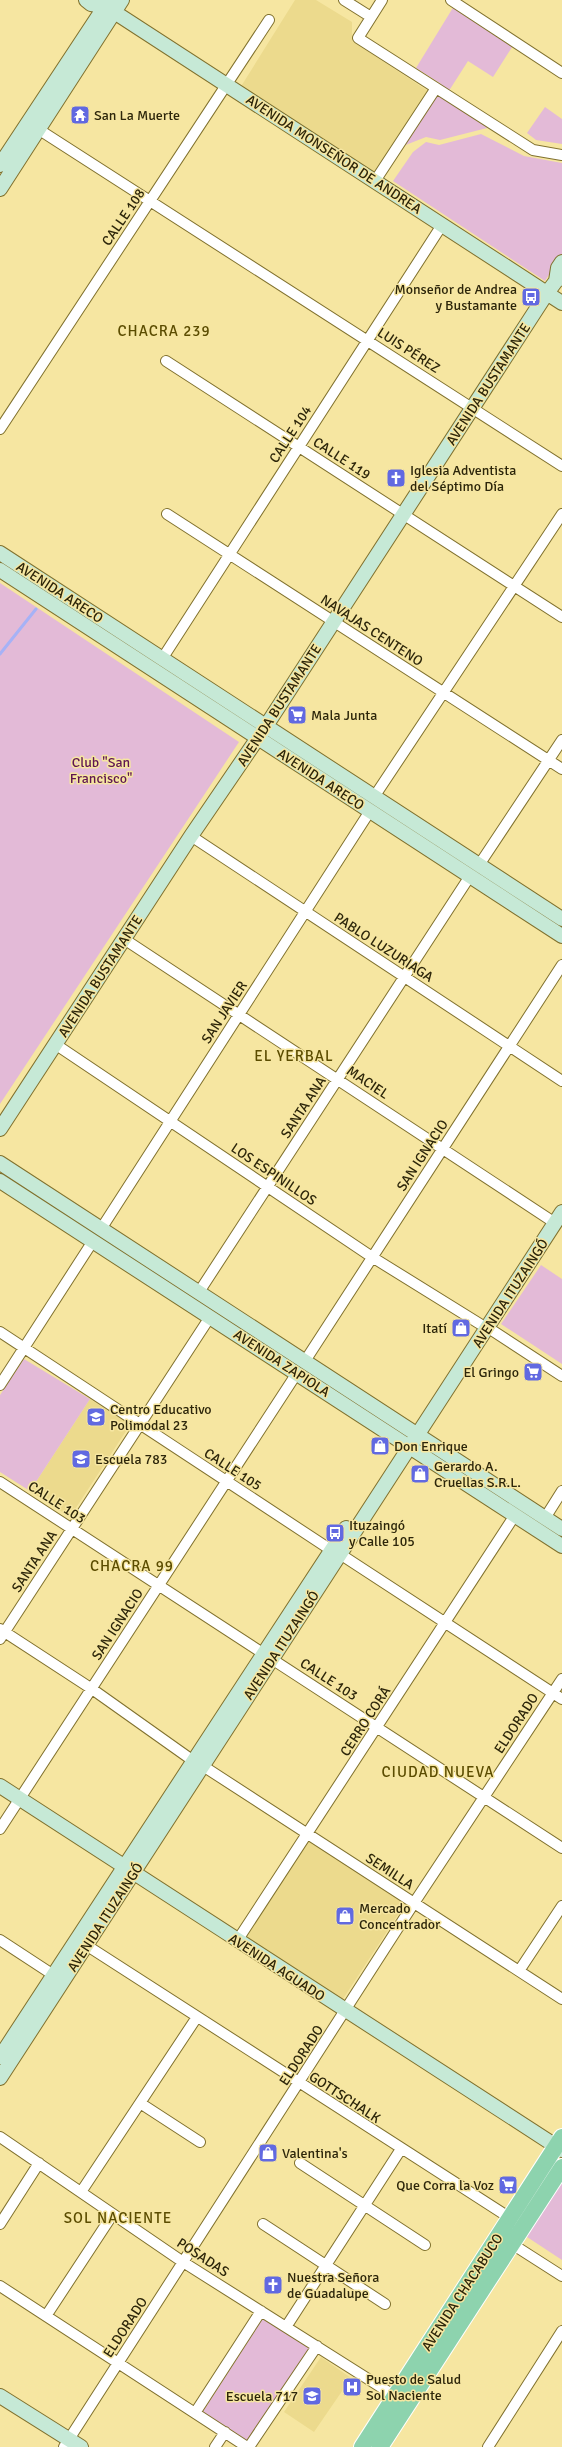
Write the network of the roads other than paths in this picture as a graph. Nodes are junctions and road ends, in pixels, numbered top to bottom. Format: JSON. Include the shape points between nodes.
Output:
{"nodes":[{"id":1,"x":86,"y":0,"type":"edge"},
{"id":2,"x":344,"y":0,"type":"edge"},
{"id":3,"x":382,"y":0,"type":"edge"},
{"id":4,"x":451,"y":0,"type":"edge"},
{"id":5,"x":111,"y":3,"type":"edge"},
{"id":6,"x":371,"y":18,"type":"junction"},
{"id":7,"x":269,"y":20,"type":"dead end"},
{"id":8,"x":562,"y":73,"type":"edge"},
{"id":9,"x":227,"y":85,"type":"junction"},
{"id":10,"x":436,"y":88,"type":"junction"},
{"id":11,"x":38,"y":129,"type":"junction"},
{"id":12,"x":562,"y":155,"type":"edge"},
{"id":13,"x":0,"y":166,"type":"edge"},
{"id":14,"x":375,"y":181,"type":"junction"},
{"id":15,"x":0,"y":190,"type":"edge"},
{"id":16,"x":151,"y":200,"type":"junction"},
{"id":17,"x":442,"y":224,"type":"junction"},
{"id":18,"x":562,"y":262,"type":"edge"},
{"id":19,"x":559,"y":279,"type":"edge"},
{"id":20,"x":547,"y":293,"type":"junction"},
{"id":21,"x":562,"y":302,"type":"edge"},
{"id":22,"x":368,"y":340,"type":"junction"},
{"id":23,"x":166,"y":361,"type":"dead end"},
{"id":24,"x":472,"y":408,"type":"junction"},
{"id":25,"x":0,"y":429,"type":"edge"},
{"id":26,"x":298,"y":446,"type":"junction"},
{"id":27,"x":562,"y":466,"type":"edge"},
{"id":28,"x":167,"y":514,"type":"dead end"},
{"id":29,"x":403,"y":514,"type":"junction"},
{"id":30,"x":562,"y":514,"type":"edge"},
{"id":31,"x":0,"y":553,"type":"edge"},
{"id":32,"x":230,"y":555,"type":"junction"},
{"id":33,"x":0,"y":570,"type":"edge"},
{"id":34,"x":514,"y":586,"type":"junction"},
{"id":35,"x":562,"y":617,"type":"edge"},
{"id":36,"x":334,"y":622,"type":"junction"},
{"id":37,"x":162,"y":659,"type":"junction"},
{"id":38,"x":443,"y":692,"type":"junction"},
{"id":39,"x":266,"y":726,"type":"junction"},
{"id":40,"x":258,"y":738,"type":"junction"},
{"id":41,"x":562,"y":740,"type":"edge"},
{"id":42,"x":549,"y":760,"type":"junction"},
{"id":43,"x":562,"y":769,"type":"edge"},
{"id":44,"x":374,"y":797,"type":"junction"},
{"id":45,"x":370,"y":811,"type":"junction"},
{"id":46,"x":191,"y":836,"type":"junction"},
{"id":47,"x":479,"y":865,"type":"junction"},
{"id":48,"x":470,"y":876,"type":"junction"},
{"id":49,"x":305,"y":912,"type":"junction"},
{"id":50,"x":562,"y":919,"type":"edge"},
{"id":51,"x":562,"y":936,"type":"edge"},
{"id":52,"x":124,"y":940,"type":"junction"},
{"id":53,"x":562,"y":965,"type":"edge"},
{"id":54,"x":405,"y":977,"type":"junction"},
{"id":55,"x":239,"y":1014,"type":"junction"},
{"id":56,"x":55,"y":1044,"type":"junction"},
{"id":57,"x":509,"y":1047,"type":"junction"},
{"id":58,"x":338,"y":1079,"type":"junction"},
{"id":59,"x":562,"y":1081,"type":"edge"},
{"id":60,"x":170,"y":1122,"type":"junction"},
{"id":61,"x":0,"y":1129,"type":"edge"},
{"id":62,"x":442,"y":1150,"type":"junction"},
{"id":63,"x":0,"y":1164,"type":"edge"},
{"id":64,"x":0,"y":1181,"type":"edge"},
{"id":65,"x":268,"y":1187,"type":"junction"},
{"id":66,"x":562,"y":1200,"type":"edge"},
{"id":67,"x":555,"y":1218,"type":"edge"},
{"id":68,"x":101,"y":1229,"type":"junction"},
{"id":69,"x":93,"y":1241,"type":"junction"},
{"id":70,"x":372,"y":1257,"type":"junction"},
{"id":71,"x":199,"y":1292,"type":"junction"},
{"id":72,"x":210,"y":1317,"type":"junction"},
{"id":73,"x":484,"y":1325,"type":"junction"},
{"id":74,"x":0,"y":1332,"type":"edge"},
{"id":75,"x":24,"y":1348,"type":"junction"},
{"id":76,"x":305,"y":1361,"type":"junction"},
{"id":77,"x":297,"y":1373,"type":"junction"},
{"id":78,"x":562,"y":1376,"type":"edge"},
{"id":79,"x":0,"y":1385,"type":"edge"},
{"id":80,"x":140,"y":1424,"type":"junction"},
{"id":81,"x":411,"y":1438,"type":"junction"},
{"id":82,"x":226,"y":1481,"type":"junction"},
{"id":83,"x":0,"y":1482,"type":"edge"},
{"id":84,"x":562,"y":1491,"type":"edge"},
{"id":85,"x":515,"y":1515,"type":"junction"},
{"id":86,"x":545,"y":1518,"type":"junction"},
{"id":87,"x":72,"y":1529,"type":"junction"},
{"id":88,"x":562,"y":1529,"type":"edge"},
{"id":89,"x":562,"y":1546,"type":"edge"},
{"id":90,"x":336,"y":1552,"type":"junction"},
{"id":91,"x":159,"y":1585,"type":"junction"},
{"id":92,"x":445,"y":1622,"type":"junction"},
{"id":93,"x":2,"y":1634,"type":"edge"},
{"id":94,"x":268,"y":1656,"type":"junction"},
{"id":95,"x":562,"y":1679,"type":"edge"},
{"id":96,"x":92,"y":1689,"type":"junction"},
{"id":97,"x":553,"y":1693,"type":"junction"},
{"id":98,"x":562,"y":1698,"type":"edge"},
{"id":99,"x":377,"y":1727,"type":"junction"},
{"id":100,"x":198,"y":1763,"type":"junction"},
{"id":101,"x":0,"y":1786,"type":"edge"},
{"id":102,"x":484,"y":1797,"type":"junction"},
{"id":103,"x":20,"y":1798,"type":"junction"},
{"id":104,"x":0,"y":1829,"type":"edge"},
{"id":105,"x":307,"y":1834,"type":"junction"},
{"id":106,"x":562,"y":1848,"type":"edge"},
{"id":107,"x":128,"y":1870,"type":"junction"},
{"id":108,"x":414,"y":1903,"type":"junction"},
{"id":109,"x":562,"y":1906,"type":"edge"},
{"id":110,"x":0,"y":1940,"type":"edge"},
{"id":111,"x":237,"y":1941,"type":"junction"},
{"id":112,"x":86,"y":1945,"type":"junction"},
{"id":113,"x":519,"y":1971,"type":"junction"},
{"id":114,"x":58,"y":1979,"type":"junction"},
{"id":115,"x":562,"y":1999,"type":"edge"},
{"id":116,"x":346,"y":2012,"type":"junction"},
{"id":117,"x":197,"y":2017,"type":"junction"},
{"id":118,"x":0,"y":2057,"type":"edge"},
{"id":119,"x":0,"y":2078,"type":"edge"},
{"id":120,"x":300,"y":2084,"type":"junction"},
{"id":121,"x":140,"y":2103,"type":"junction"},
{"id":122,"x":0,"y":2137,"type":"edge"},
{"id":123,"x":200,"y":2142,"type":"dead end"},
{"id":124,"x":561,"y":2144,"type":"edge"},
{"id":125,"x":401,"y":2149,"type":"junction"},
{"id":126,"x":39,"y":2163,"type":"junction"},
{"id":127,"x":300,"y":2163,"type":"dead end"},
{"id":128,"x":562,"y":2167,"type":"edge"},
{"id":129,"x":81,"y":2192,"type":"junction"},
{"id":130,"x":365,"y":2206,"type":"junction"},
{"id":131,"x":113,"y":2214,"type":"junction"},
{"id":132,"x":510,"y":2218,"type":"junction"},
{"id":133,"x":0,"y":2224,"type":"edge"},
{"id":134,"x":263,"y":2224,"type":"dead end"},
{"id":135,"x":512,"y":2244,"type":"junction"},
{"id":136,"x":425,"y":2245,"type":"dead end"},
{"id":137,"x":183,"y":2262,"type":"junction"},
{"id":138,"x":326,"y":2265,"type":"junction"},
{"id":139,"x":562,"y":2276,"type":"edge"},
{"id":140,"x":0,"y":2286,"type":"edge"},
{"id":141,"x":385,"y":2304,"type":"dead end"},
{"id":142,"x":261,"y":2311,"type":"junction"},
{"id":143,"x":46,"y":2316,"type":"junction"},
{"id":144,"x":286,"y":2327,"type":"junction"},
{"id":145,"x":562,"y":2331,"type":"edge"},
{"id":146,"x":317,"y":2346,"type":"junction"},
{"id":147,"x":118,"y":2363,"type":"junction"},
{"id":148,"x":0,"y":2396,"type":"edge"},
{"id":149,"x":395,"y":2396,"type":"junction"},
{"id":150,"x":195,"y":2413,"type":"junction"},
{"id":151,"x":224,"y":2432,"type":"junction"},
{"id":152,"x":71,"y":2445,"type":"edge"},
{"id":153,"x":215,"y":2447,"type":"edge"},
{"id":154,"x":248,"y":2447,"type":"edge"},
{"id":155,"x":362,"y":2447,"type":"edge"},
{"id":156,"x":380,"y":2447,"type":"edge"},
{"id":157,"x":488,"y":2447,"type":"edge"}],
"edges":[{"from":1,"to":5,"type":"main road","name":"AVENIDA MONSEÑOR DE ANDREA","via":[[91,4]]},
{"from":2,"to":6,"type":"street"},
{"from":3,"to":6,"type":"street"},
{"from":4,"to":8,"type":"street"},
{"from":5,"to":9,"type":"main road","name":"AVENIDA MONSEÑOR DE ANDREA"},
{"from":5,"to":11,"type":"main road"},
{"from":5,"to":13,"type":"main road"},
{"from":6,"to":10,"type":"street","via":[[358,38]]},
{"from":7,"to":9,"type":"street","name":"CALLE 108"},
{"from":9,"to":14,"type":"main road","name":"AVENIDA MONSEÑOR DE ANDREA"},
{"from":9,"to":16,"type":"street","name":"CALLE 108"},
{"from":10,"to":12,"type":"street","via":[[533,150]]},
{"from":10,"to":14,"type":"street"},
{"from":11,"to":15,"type":"main road"},
{"from":11,"to":16,"type":"street"},
{"from":14,"to":17,"type":"main road","name":"AVENIDA MONSEÑOR DE ANDREA"},
{"from":16,"to":22,"type":"street","name":"LUIS PÉREZ"},
{"from":16,"to":25,"type":"street","name":"CALLE 108"},
{"from":17,"to":20,"type":"main road","name":"AVENIDA MONSEÑOR DE ANDREA"},
{"from":17,"to":22,"type":"street","name":"CALLE 104"},
{"from":18,"to":19,"type":"main road","name":"AVENIDA BUSTAMANTE","via":[[558,268]]},
{"from":19,"to":20,"type":"main road","name":"AVENIDA BUSTAMANTE"},
{"from":20,"to":21,"type":"main road","name":"AVENIDA MONSEÑOR DE ANDREA"},
{"from":20,"to":24,"type":"main road","name":"AVENIDA BUSTAMANTE"},
{"from":22,"to":24,"type":"street","name":"LUIS PÉREZ"},
{"from":22,"to":26,"type":"street","name":"CALLE 104"},
{"from":23,"to":26,"type":"street","name":"CALLE 119"},
{"from":24,"to":27,"type":"street","name":"LUIS PÉREZ"},
{"from":24,"to":29,"type":"main road","name":"AVENIDA BUSTAMANTE"},
{"from":26,"to":29,"type":"street","name":"CALLE 119"},
{"from":26,"to":32,"type":"street","name":"CALLE 104"},
{"from":28,"to":32,"type":"street","name":"NAVAJAS CENTENO"},
{"from":29,"to":34,"type":"street","name":"CALLE 119"},
{"from":29,"to":36,"type":"main road","name":"AVENIDA BUSTAMANTE"},
{"from":30,"to":34,"type":"street"},
{"from":31,"to":37,"type":"main road","name":"AVENIDA ARECO"},
{"from":32,"to":36,"type":"street","name":"NAVAJAS CENTENO"},
{"from":32,"to":37,"type":"street","name":"CALLE 104"},
{"from":33,"to":40,"type":"main road","name":"AVENIDA ARECO"},
{"from":34,"to":35,"type":"street","name":"CALLE 119"},
{"from":34,"to":38,"type":"street"},
{"from":36,"to":38,"type":"street","name":"NAVAJAS CENTENO"},
{"from":36,"to":39,"type":"main road","name":"AVENIDA BUSTAMANTE"},
{"from":37,"to":39,"type":"main road","name":"AVENIDA ARECO"},
{"from":38,"to":42,"type":"street","name":"NAVAJAS CENTENO"},
{"from":38,"to":44,"type":"street"},
{"from":39,"to":40,"type":"main road","name":"AVENIDA BUSTAMANTE"},
{"from":39,"to":44,"type":"main road","name":"AVENIDA ARECO"},
{"from":40,"to":45,"type":"main road","name":"AVENIDA ARECO"},
{"from":40,"to":46,"type":"main road","name":"AVENIDA BUSTAMANTE"},
{"from":41,"to":42,"type":"street"},
{"from":42,"to":43,"type":"street","name":"NAVAJAS CENTENO"},
{"from":42,"to":47,"type":"street"},
{"from":44,"to":47,"type":"main road","name":"AVENIDA ARECO"},
{"from":45,"to":48,"type":"main road","name":"AVENIDA ARECO"},
{"from":45,"to":49,"type":"street","name":"SAN JAVIER"},
{"from":46,"to":49,"type":"street","name":"PABLO LUZURIAGA"},
{"from":46,"to":52,"type":"main road","name":"AVENIDA BUSTAMANTE"},
{"from":47,"to":50,"type":"main road","name":"AVENIDA ARECO"},
{"from":48,"to":51,"type":"main road","name":"AVENIDA ARECO"},
{"from":48,"to":54,"type":"street","name":"SANTA ANA"},
{"from":49,"to":54,"type":"street","name":"PABLO LUZURIAGA"},
{"from":49,"to":55,"type":"street","name":"SAN JAVIER"},
{"from":52,"to":55,"type":"street","name":"MACIEL"},
{"from":52,"to":56,"type":"main road","name":"AVENIDA BUSTAMANTE"},
{"from":53,"to":57,"type":"street","name":"SAN IGNACIO"},
{"from":54,"to":57,"type":"street","name":"PABLO LUZURIAGA"},
{"from":54,"to":58,"type":"street","name":"SANTA ANA"},
{"from":55,"to":58,"type":"street","name":"MACIEL"},
{"from":55,"to":60,"type":"street","name":"SAN JAVIER"},
{"from":56,"to":60,"type":"street","name":"LOS ESPINILLOS"},
{"from":56,"to":61,"type":"main road","name":"AVENIDA BUSTAMANTE"},
{"from":57,"to":59,"type":"street","name":"PABLO LUZURIAGA"},
{"from":57,"to":62,"type":"street","name":"SAN IGNACIO"},
{"from":58,"to":62,"type":"street","name":"MACIEL"},
{"from":58,"to":65,"type":"street","name":"SANTA ANA"},
{"from":60,"to":65,"type":"street","name":"LOS ESPINILLOS"},
{"from":60,"to":68,"type":"street","name":"SAN JAVIER"},
{"from":62,"to":67,"type":"street","name":"MACIEL"},
{"from":62,"to":70,"type":"street","name":"SAN IGNACIO"},
{"from":63,"to":68,"type":"main road","name":"AVENIDA ZAPIOLA"},
{"from":64,"to":69,"type":"main road","name":"AVENIDA ZAPIOLA"},
{"from":65,"to":70,"type":"street","name":"LOS ESPINILLOS"},
{"from":65,"to":71,"type":"street","name":"SANTA ANA"},
{"from":66,"to":67,"type":"main road","name":"AVENIDA ITUZAINGÓ"},
{"from":67,"to":73,"type":"main road","name":"AVENIDA ITUZAINGÓ"},
{"from":68,"to":71,"type":"main road","name":"AVENIDA ZAPIOLA"},
{"from":69,"to":72,"type":"main road","name":"AVENIDA ZAPIOLA"},
{"from":69,"to":75,"type":"street"},
{"from":70,"to":73,"type":"street","name":"LOS ESPINILLOS"},
{"from":70,"to":76,"type":"street","name":"SAN IGNACIO"},
{"from":71,"to":76,"type":"main road","name":"AVENIDA ZAPIOLA"},
{"from":72,"to":77,"type":"main road","name":"AVENIDA ZAPIOLA"},
{"from":72,"to":80,"type":"street","name":"SANTA ANA"},
{"from":73,"to":78,"type":"street","name":"LOS ESPINILLOS"},
{"from":73,"to":81,"type":"main road","name":"AVENIDA ITUZAINGÓ"},
{"from":74,"to":75,"type":"street","name":"CALLE 105"},
{"from":75,"to":79,"type":"street"},
{"from":75,"to":80,"type":"street","name":"CALLE 105"},
{"from":76,"to":81,"type":"main road","name":"AVENIDA ZAPIOLA"},
{"from":77,"to":81,"type":"main road","name":"AVENIDA ZAPIOLA"},
{"from":77,"to":82,"type":"street","name":"SAN IGNACIO"},
{"from":80,"to":82,"type":"street","name":"CALLE 105"},
{"from":80,"to":87,"type":"street","name":"SANTA ANA"},
{"from":81,"to":85,"type":"main road","name":"AVENIDA ZAPIOLA"},
{"from":81,"to":86,"type":"main road","name":"AVENIDA ZAPIOLA"},
{"from":81,"to":90,"type":"main road","name":"AVENIDA ITUZAINGÓ"},
{"from":82,"to":90,"type":"street","name":"CALLE 105"},
{"from":82,"to":91,"type":"street","name":"SAN IGNACIO"},
{"from":83,"to":87,"type":"street","name":"CALLE 103"},
{"from":84,"to":86,"type":"street"},
{"from":85,"to":89,"type":"main road","name":"AVENIDA ZAPIOLA"},
{"from":85,"to":92,"type":"street","name":"CERRO CORÁ"},
{"from":86,"to":88,"type":"main road","name":"AVENIDA ZAPIOLA"},
{"from":87,"to":91,"type":"street","name":"CALLE 103"},
{"from":87,"to":93,"type":"street","name":"SANTA ANA"},
{"from":90,"to":92,"type":"street","name":"CALLE 105"},
{"from":90,"to":94,"type":"main road","name":"AVENIDA ITUZAINGÓ"},
{"from":91,"to":94,"type":"street","name":"CALLE 103"},
{"from":91,"to":96,"type":"street","name":"SAN IGNACIO"},
{"from":92,"to":97,"type":"street","name":"CALLE 105"},
{"from":92,"to":99,"type":"street","name":"CERRO CORÁ"},
{"from":93,"to":96,"type":"street","name":"SEMILLA"},
{"from":94,"to":99,"type":"street","name":"CALLE 103"},
{"from":94,"to":100,"type":"main road","name":"AVENIDA ITUZAINGÓ"},
{"from":95,"to":97,"type":"street","name":"ELDORADO"},
{"from":96,"to":100,"type":"street","name":"SEMILLA"},
{"from":96,"to":103,"type":"street","name":"SAN IGNACIO"},
{"from":97,"to":98,"type":"street","name":"CALLE 105"},
{"from":97,"to":102,"type":"street","name":"ELDORADO"},
{"from":99,"to":102,"type":"street","name":"CALLE 103"},
{"from":99,"to":105,"type":"street","name":"CERRO CORÁ"},
{"from":100,"to":105,"type":"street","name":"SEMILLA"},
{"from":100,"to":107,"type":"main road","name":"AVENIDA ITUZAINGÓ"},
{"from":101,"to":103,"type":"main road","name":"AVENIDA AGUADO"},
{"from":102,"to":106,"type":"street","name":"CALLE 103"},
{"from":102,"to":108,"type":"street","name":"ELDORADO"},
{"from":103,"to":104,"type":"street","name":"SAN IGNACIO"},
{"from":103,"to":107,"type":"main road","name":"AVENIDA AGUADO"},
{"from":105,"to":108,"type":"street","name":"SEMILLA"},
{"from":105,"to":111,"type":"street","name":"CERRO CORÁ"},
{"from":107,"to":111,"type":"main road","name":"AVENIDA AGUADO"},
{"from":107,"to":112,"type":"main road","name":"AVENIDA ITUZAINGÓ"},
{"from":107,"to":114,"type":"main road","name":"AVENIDA ITUZAINGÓ"},
{"from":108,"to":113,"type":"street","name":"SEMILLA"},
{"from":108,"to":116,"type":"street","name":"ELDORADO"},
{"from":109,"to":113,"type":"street"},
{"from":110,"to":114,"type":"street"},
{"from":111,"to":116,"type":"main road","name":"AVENIDA AGUADO"},
{"from":112,"to":114,"type":"main road","name":"AVENIDA ITUZAINGÓ"},
{"from":112,"to":117,"type":"street","name":"GOTTSCHALK"},
{"from":113,"to":115,"type":"street","name":"SEMILLA"},
{"from":114,"to":118,"type":"main road","name":"AVENIDA ITUZAINGÓ"},
{"from":114,"to":119,"type":"main road","name":"AVENIDA ITUZAINGÓ"},
{"from":116,"to":120,"type":"street","name":"ELDORADO"},
{"from":116,"to":124,"type":"main road","name":"AVENIDA AGUADO"},
{"from":117,"to":120,"type":"street","name":"GOTTSCHALK"},
{"from":117,"to":121,"type":"street"},
{"from":120,"to":125,"type":"street","name":"GOTTSCHALK"},
{"from":120,"to":137,"type":"street","name":"ELDORADO"},
{"from":121,"to":123,"type":"street"},
{"from":121,"to":129,"type":"street"},
{"from":122,"to":126,"type":"street","name":"POSADAS"},
{"from":124,"to":132,"type":"main road","name":"AVENIDA CHACABUCO"},
{"from":125,"to":130,"type":"street"},
{"from":125,"to":132,"type":"street","name":"GOTTSCHALK"},
{"from":126,"to":129,"type":"street","name":"POSADAS"},
{"from":126,"to":133,"type":"street"},
{"from":127,"to":130,"type":"street"},
{"from":128,"to":135,"type":"main road","name":"AVENIDA CHACABUCO"},
{"from":129,"to":131,"type":"street","name":"POSADAS"},
{"from":130,"to":136,"type":"street"},
{"from":130,"to":138,"type":"street"},
{"from":131,"to":137,"type":"street","name":"POSADAS"},
{"from":131,"to":143,"type":"street"},
{"from":132,"to":149,"type":"main road","name":"AVENIDA CHACABUCO"},
{"from":134,"to":138,"type":"street"},
{"from":135,"to":139,"type":"street"},
{"from":135,"to":156,"type":"main road","name":"AVENIDA CHACABUCO"},
{"from":137,"to":142,"type":"street","name":"POSADAS"},
{"from":137,"to":147,"type":"street","name":"ELDORADO"},
{"from":138,"to":141,"type":"street"},
{"from":138,"to":144,"type":"street"},
{"from":140,"to":143,"type":"street"},
{"from":142,"to":144,"type":"street","name":"POSADAS"},
{"from":142,"to":150,"type":"street"},
{"from":143,"to":147,"type":"street"},
{"from":144,"to":146,"type":"street","name":"POSADAS"},
{"from":145,"to":157,"type":"street"},
{"from":146,"to":149,"type":"street","name":"POSADAS"},
{"from":146,"to":154,"type":"street"},
{"from":147,"to":150,"type":"street"},
{"from":147,"to":152,"type":"street","name":"ELDORADO"},
{"from":148,"to":152,"type":"main road"},
{"from":149,"to":155,"type":"main road","name":"AVENIDA CHACABUCO"},
{"from":150,"to":151,"type":"street"},
{"from":151,"to":153,"type":"street"},
{"from":151,"to":154,"type":"street"}]}
